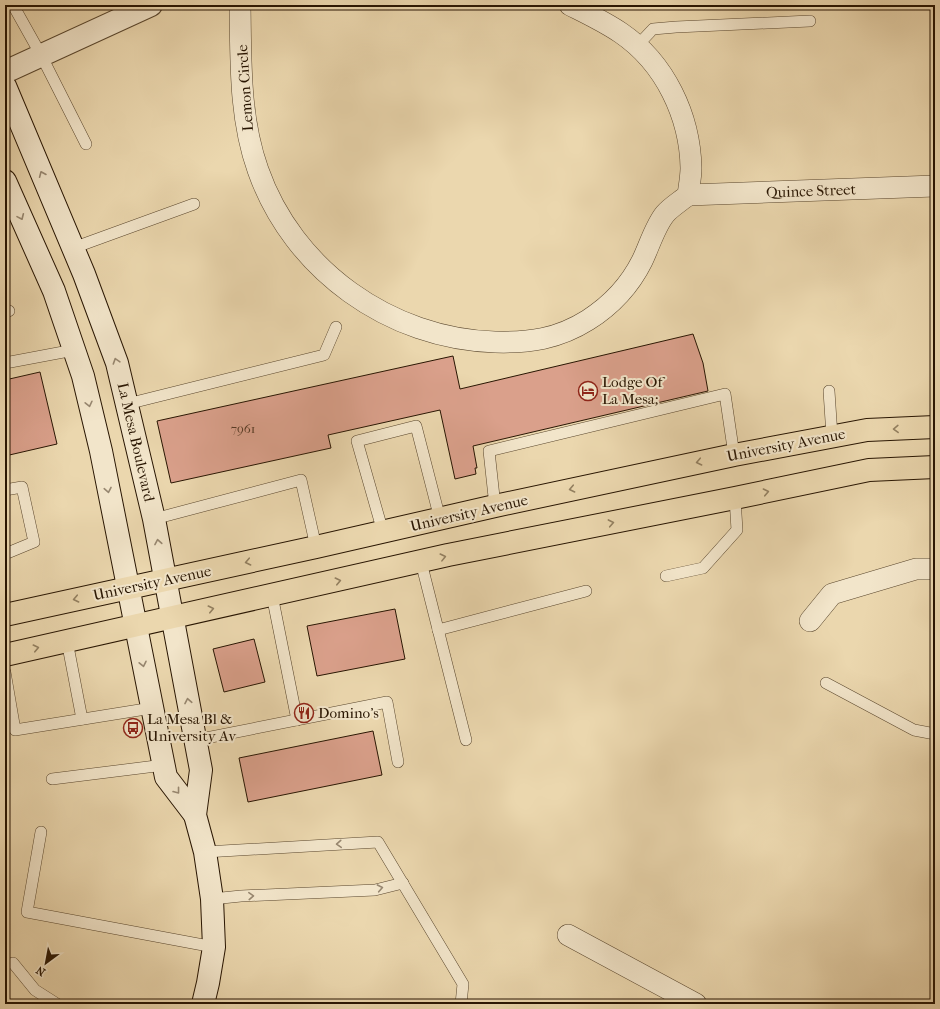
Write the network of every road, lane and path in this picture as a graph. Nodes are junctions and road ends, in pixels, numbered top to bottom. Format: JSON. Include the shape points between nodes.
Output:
{"nodes":[{"id":1,"x":13,"y":5,"type":"edge"},
{"id":2,"x":151,"y":5,"type":"edge"},
{"id":3,"x":240,"y":5,"type":"edge"},
{"id":4,"x":570,"y":5,"type":"edge"},
{"id":5,"x":810,"y":21,"type":"dead end"},
{"id":6,"x":637,"y":46,"type":"junction"},
{"id":7,"x":41,"y":55,"type":"junction"},
{"id":8,"x":5,"y":72,"type":"edge"},
{"id":9,"x":5,"y":86,"type":"edge"},
{"id":10,"x":86,"y":144,"type":"dead end"},
{"id":11,"x":5,"y":181,"type":"edge"},
{"id":12,"x":935,"y":186,"type":"edge"},
{"id":13,"x":688,"y":196,"type":"junction"},
{"id":14,"x":194,"y":204,"type":"dead end"},
{"id":15,"x":73,"y":248,"type":"junction"},
{"id":16,"x":336,"y":327,"type":"dead end"},
{"id":17,"x":74,"y":350,"type":"junction"},
{"id":18,"x":5,"y":363,"type":"edge"},
{"id":19,"x":829,"y":391,"type":"dead end"},
{"id":20,"x":127,"y":404,"type":"junction"},
{"id":21,"x":935,"y":427,"type":"edge"},
{"id":22,"x":832,"y":436,"type":"junction"},
{"id":23,"x":734,"y":455,"type":"junction"},
{"id":24,"x":935,"y":467,"type":"edge"},
{"id":25,"x":5,"y":490,"type":"edge"},
{"id":26,"x":735,"y":498,"type":"junction"},
{"id":27,"x":495,"y":506,"type":"junction"},
{"id":28,"x":154,"y":519,"type":"junction"},
{"id":29,"x":440,"y":519,"type":"junction"},
{"id":30,"x":383,"y":532,"type":"junction"},
{"id":31,"x":316,"y":547,"type":"junction"},
{"id":32,"x":5,"y":554,"type":"edge"},
{"id":33,"x":421,"y":562,"type":"junction"},
{"id":34,"x":935,"y":569,"type":"edge"},
{"id":35,"x":666,"y":576,"type":"dead end"},
{"id":36,"x":166,"y":580,"type":"junction"},
{"id":37,"x":128,"y":588,"type":"junction"},
{"id":38,"x":586,"y":591,"type":"dead end"},
{"id":39,"x":272,"y":595,"type":"junction"},
{"id":40,"x":5,"y":615,"type":"edge"},
{"id":41,"x":173,"y":618,"type":"junction"},
{"id":42,"x":810,"y":621,"type":"dead end"},
{"id":43,"x":136,"y":626,"type":"junction"},
{"id":44,"x":438,"y":630,"type":"junction"},
{"id":45,"x":67,"y":641,"type":"junction"},
{"id":46,"x":5,"y":655,"type":"edge"},
{"id":47,"x":5,"y":672,"type":"edge"},
{"id":48,"x":826,"y":683,"type":"dead end"},
{"id":49,"x":152,"y":708,"type":"junction"},
{"id":50,"x":82,"y":719,"type":"junction"},
{"id":51,"x":297,"y":720,"type":"junction"},
{"id":52,"x":935,"y":734,"type":"edge"},
{"id":53,"x":196,"y":740,"type":"junction"},
{"id":54,"x":466,"y":740,"type":"dead end"},
{"id":55,"x":398,"y":762,"type":"dead end"},
{"id":56,"x":164,"y":765,"type":"junction"},
{"id":57,"x":52,"y":780,"type":"dead end"},
{"id":58,"x":196,"y":814,"type":"junction"},
{"id":59,"x":41,"y":832,"type":"dead end"},
{"id":60,"x":205,"y":852,"type":"junction"},
{"id":61,"x":403,"y":883,"type":"junction"},
{"id":62,"x":212,"y":899,"type":"junction"},
{"id":63,"x":568,"y":935,"type":"dead end"},
{"id":64,"x":214,"y":946,"type":"junction"},
{"id":65,"x":13,"y":963,"type":"dead end"},
{"id":66,"x":57,"y":1004,"type":"edge"},
{"id":67,"x":203,"y":1004,"type":"edge"},
{"id":68,"x":461,"y":1004,"type":"edge"},
{"id":69,"x":696,"y":1004,"type":"edge"}],
"edges":[{"from":1,"to":7,"type":"lane"},
{"from":2,"to":7,"type":"main road"},
{"from":3,"to":13,"type":"street","name":"Lemon Circle","via":[[245,119],[250,145],[268,196],[297,241],[334,280],[355,296],[403,322],[442,335],[484,342],[539,340],[573,329],[618,296],[638,267],[665,214]]},
{"from":4,"to":6,"type":"street","via":[[606,23]]},
{"from":5,"to":6,"type":"lane","via":[[653,29]]},
{"from":6,"to":13,"type":"street","via":[[662,75],[681,111],[690,150]]},
{"from":7,"to":8,"type":"main road"},
{"from":7,"to":10,"type":"lane"},
{"from":15,"to":9,"type":"main road","name":"La Mesa Boulevard","one_way":true},
{"from":11,"to":17,"type":"main road","name":"La Mesa Boulevard","one_way":true,"via":[[54,291]]},
{"from":12,"to":13,"type":"street","name":"Quince Street"},
{"from":14,"to":15,"type":"lane"},
{"from":20,"to":15,"type":"main road","name":"La Mesa Boulevard","one_way":true,"via":[[117,363]]},
{"from":16,"to":20,"type":"lane","via":[[324,355]]},
{"from":17,"to":18,"type":"lane"},
{"from":17,"to":37,"type":"main road","name":"La Mesa Boulevard","one_way":true,"via":[[101,451]]},
{"from":19,"to":22,"type":"lane"},
{"from":20,"to":28,"type":"main road","name":"La Mesa Boulevard"},
{"from":21,"to":22,"type":"main road","name":"University Avenue","one_way":true,"via":[[867,430]]},
{"from":22,"to":23,"type":"main road","name":"University Avenue"},
{"from":23,"to":27,"type":"main road","name":"University Avenue","one_way":true},
{"from":23,"to":27,"type":"lane","via":[[725,394],[489,451]]},
{"from":26,"to":24,"type":"main road","one_way":true,"via":[[869,470]]},
{"from":25,"to":32,"type":"lane","via":[[22,486],[34,542]]},
{"from":33,"to":26,"type":"main road","one_way":true},
{"from":26,"to":35,"type":"lane","via":[[737,530],[703,568]]},
{"from":27,"to":29,"type":"main road","name":"University Avenue"},
{"from":28,"to":31,"type":"lane","via":[[301,480]]},
{"from":36,"to":28,"type":"main road","name":"La Mesa Boulevard","one_way":true},
{"from":29,"to":30,"type":"main road","name":"University Avenue"},
{"from":29,"to":30,"type":"lane","via":[[416,426],[357,441]]},
{"from":30,"to":31,"type":"main road","name":"University Avenue"},
{"from":31,"to":36,"type":"main road","name":"University Avenue","one_way":true},
{"from":39,"to":33,"type":"main road","one_way":true},
{"from":33,"to":44,"type":"lane"},
{"from":34,"to":42,"type":"street","via":[[916,569],[832,594]]},
{"from":36,"to":37,"type":"main road","name":"University Avenue"},
{"from":36,"to":41,"type":"main road","name":"La Mesa Boulevard"},
{"from":37,"to":40,"type":"main road","name":"University Avenue","one_way":true},
{"from":37,"to":43,"type":"main road","name":"La Mesa Boulevard"},
{"from":38,"to":44,"type":"lane"},
{"from":41,"to":39,"type":"main road","one_way":true},
{"from":39,"to":51,"type":"lane"},
{"from":41,"to":43,"type":"main road"},
{"from":53,"to":41,"type":"main road","name":"La Mesa Boulevard","one_way":true},
{"from":43,"to":45,"type":"main road"},
{"from":43,"to":49,"type":"main road","name":"La Mesa Boulevard","one_way":true},
{"from":44,"to":54,"type":"lane"},
{"from":46,"to":45,"type":"main road","one_way":true},
{"from":45,"to":50,"type":"lane"},
{"from":47,"to":50,"type":"lane","via":[[16,730]]},
{"from":48,"to":52,"type":"lane","via":[[914,730]]},
{"from":49,"to":50,"type":"lane"},
{"from":49,"to":56,"type":"main road","name":"La Mesa Boulevard"},
{"from":51,"to":53,"type":"lane"},
{"from":51,"to":55,"type":"lane","via":[[387,702]]},
{"from":53,"to":58,"type":"main road","name":"La Mesa Boulevard","via":[[201,770]]},
{"from":56,"to":57,"type":"lane"},
{"from":56,"to":58,"type":"main road","name":"La Mesa Boulevard","one_way":true,"via":[[166,777]]},
{"from":58,"to":60,"type":"main road","name":"La Mesa Boulevard"},
{"from":59,"to":64,"type":"lane","via":[[27,912]]},
{"from":61,"to":60,"type":"lane","one_way":true,"via":[[378,842]]},
{"from":60,"to":62,"type":"main road","name":"La Mesa Boulevard"},
{"from":62,"to":61,"type":"lane","one_way":true,"via":[[375,890]]},
{"from":61,"to":68,"type":"lane","via":[[463,984]]},
{"from":62,"to":64,"type":"main road","name":"La Mesa Boulevard"},
{"from":63,"to":69,"type":"street"},
{"from":64,"to":67,"type":"main road","name":"La Mesa Boulevard"},
{"from":65,"to":66,"type":"lane","via":[[35,990]]}]}
